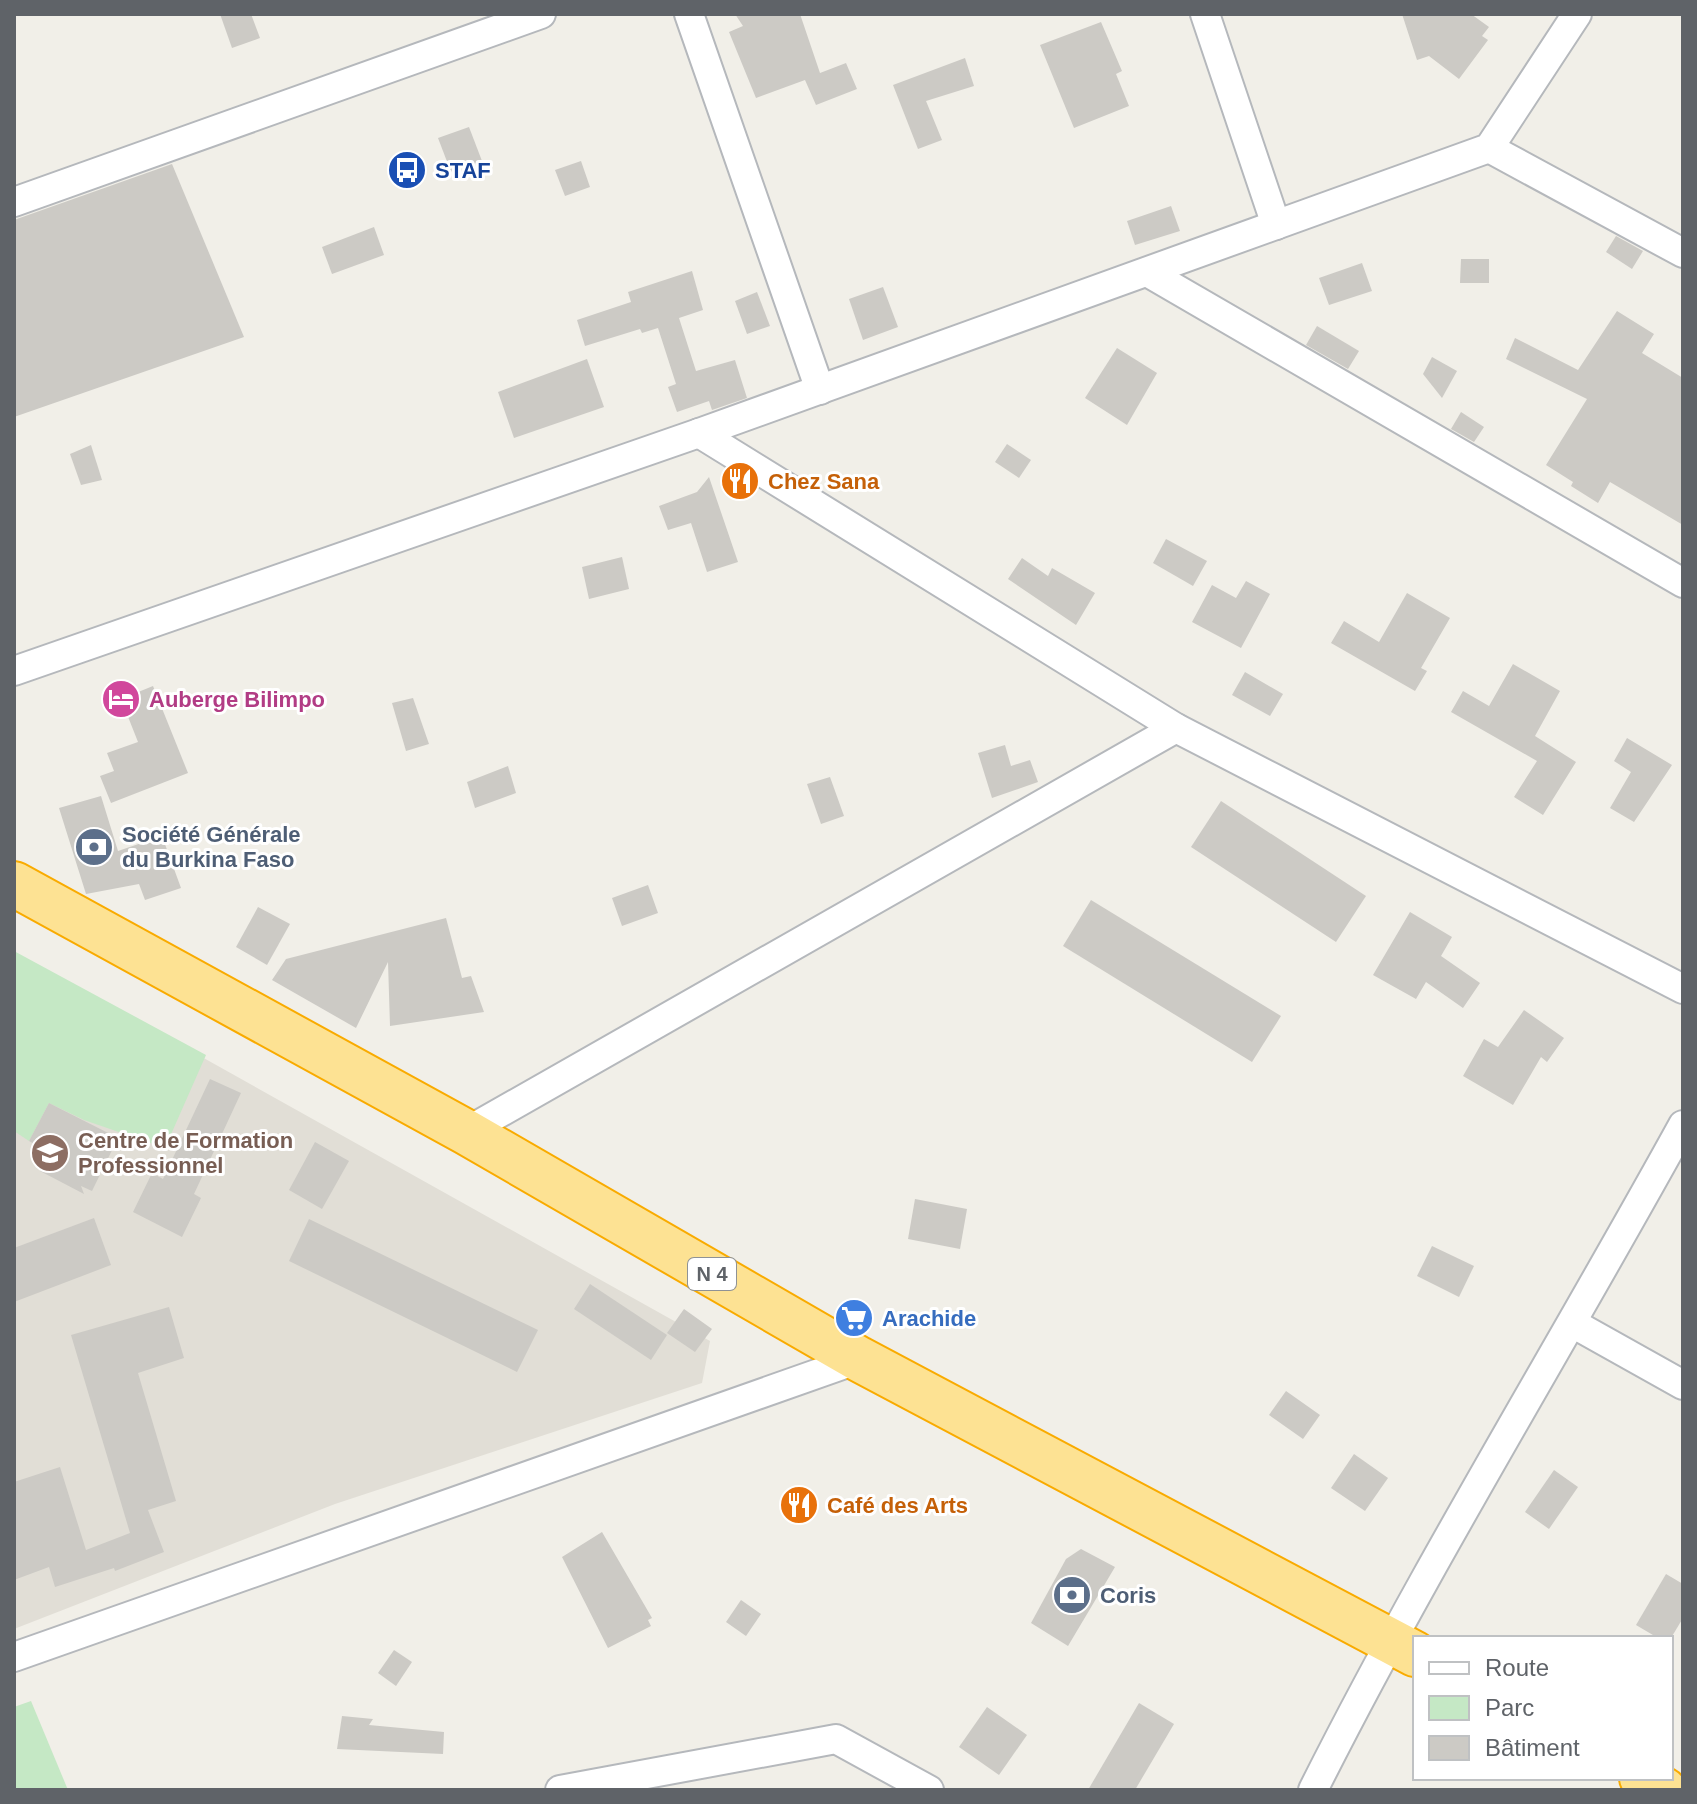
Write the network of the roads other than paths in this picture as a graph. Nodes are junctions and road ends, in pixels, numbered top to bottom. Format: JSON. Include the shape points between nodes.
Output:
{"nodes":[{"id":1,"x":541,"y":14,"type":"edge"},
{"id":2,"x":689,"y":14,"type":"edge"},
{"id":3,"x":1205,"y":14,"type":"edge"},
{"id":4,"x":1577,"y":14,"type":"edge"},
{"id":5,"x":1489,"y":148,"type":"junction"},
{"id":6,"x":14,"y":202,"type":"edge"},
{"id":7,"x":1276,"y":225,"type":"junction"},
{"id":8,"x":1683,"y":253,"type":"edge"},
{"id":9,"x":1147,"y":272,"type":"junction"},
{"id":10,"x":820,"y":390,"type":"junction"},
{"id":11,"x":699,"y":433,"type":"junction"},
{"id":12,"x":1683,"y":583,"type":"edge"},
{"id":13,"x":14,"y":671,"type":"edge"},
{"id":14,"x":1176,"y":728,"type":"junction"},
{"id":15,"x":14,"y":884,"type":"edge"},
{"id":16,"x":1683,"y":989,"type":"edge"},
{"id":17,"x":1683,"y":1125,"type":"edge"},
{"id":18,"x":466,"y":1132,"type":"junction"},
{"id":19,"x":1574,"y":1324,"type":"junction"},
{"id":20,"x":859,"y":1359,"type":"junction"},
{"id":21,"x":1683,"y":1385,"type":"edge"},
{"id":22,"x":1402,"y":1647,"type":"edge"},
{"id":23,"x":14,"y":1657,"type":"edge"},
{"id":24,"x":1646,"y":1780,"type":"edge"},
{"id":25,"x":560,"y":1790,"type":"edge"},
{"id":26,"x":929,"y":1790,"type":"edge"},
{"id":27,"x":1313,"y":1790,"type":"edge"},
{"id":28,"x":1664,"y":1790,"type":"edge"}],
"edges":[{"from":1,"to":6,"type":"street"},
{"from":2,"to":10,"type":"street"},
{"from":3,"to":7,"type":"street"},
{"from":4,"to":5,"type":"street"},
{"from":5,"to":7,"type":"street"},
{"from":5,"to":8,"type":"street"},
{"from":7,"to":9,"type":"street"},
{"from":9,"to":10,"type":"street"},
{"from":9,"to":12,"type":"street"},
{"from":10,"to":11,"type":"street"},
{"from":11,"to":13,"type":"street"},
{"from":11,"to":14,"type":"street"},
{"from":14,"to":16,"type":"street"},
{"from":14,"to":18,"type":"street"},
{"from":15,"to":18,"type":"highway","number":"N 4"},
{"from":17,"to":19,"type":"street"},
{"from":18,"to":20,"type":"highway","number":"N 4"},
{"from":19,"to":21,"type":"street"},
{"from":19,"to":22,"type":"street"},
{"from":20,"to":22,"type":"highway","number":"N 4"},
{"from":20,"to":23,"type":"street"},
{"from":22,"to":27,"type":"street"},
{"from":24,"to":28,"type":"highway"},
{"from":25,"to":26,"type":"street","via":[[836,1739]]}]}
